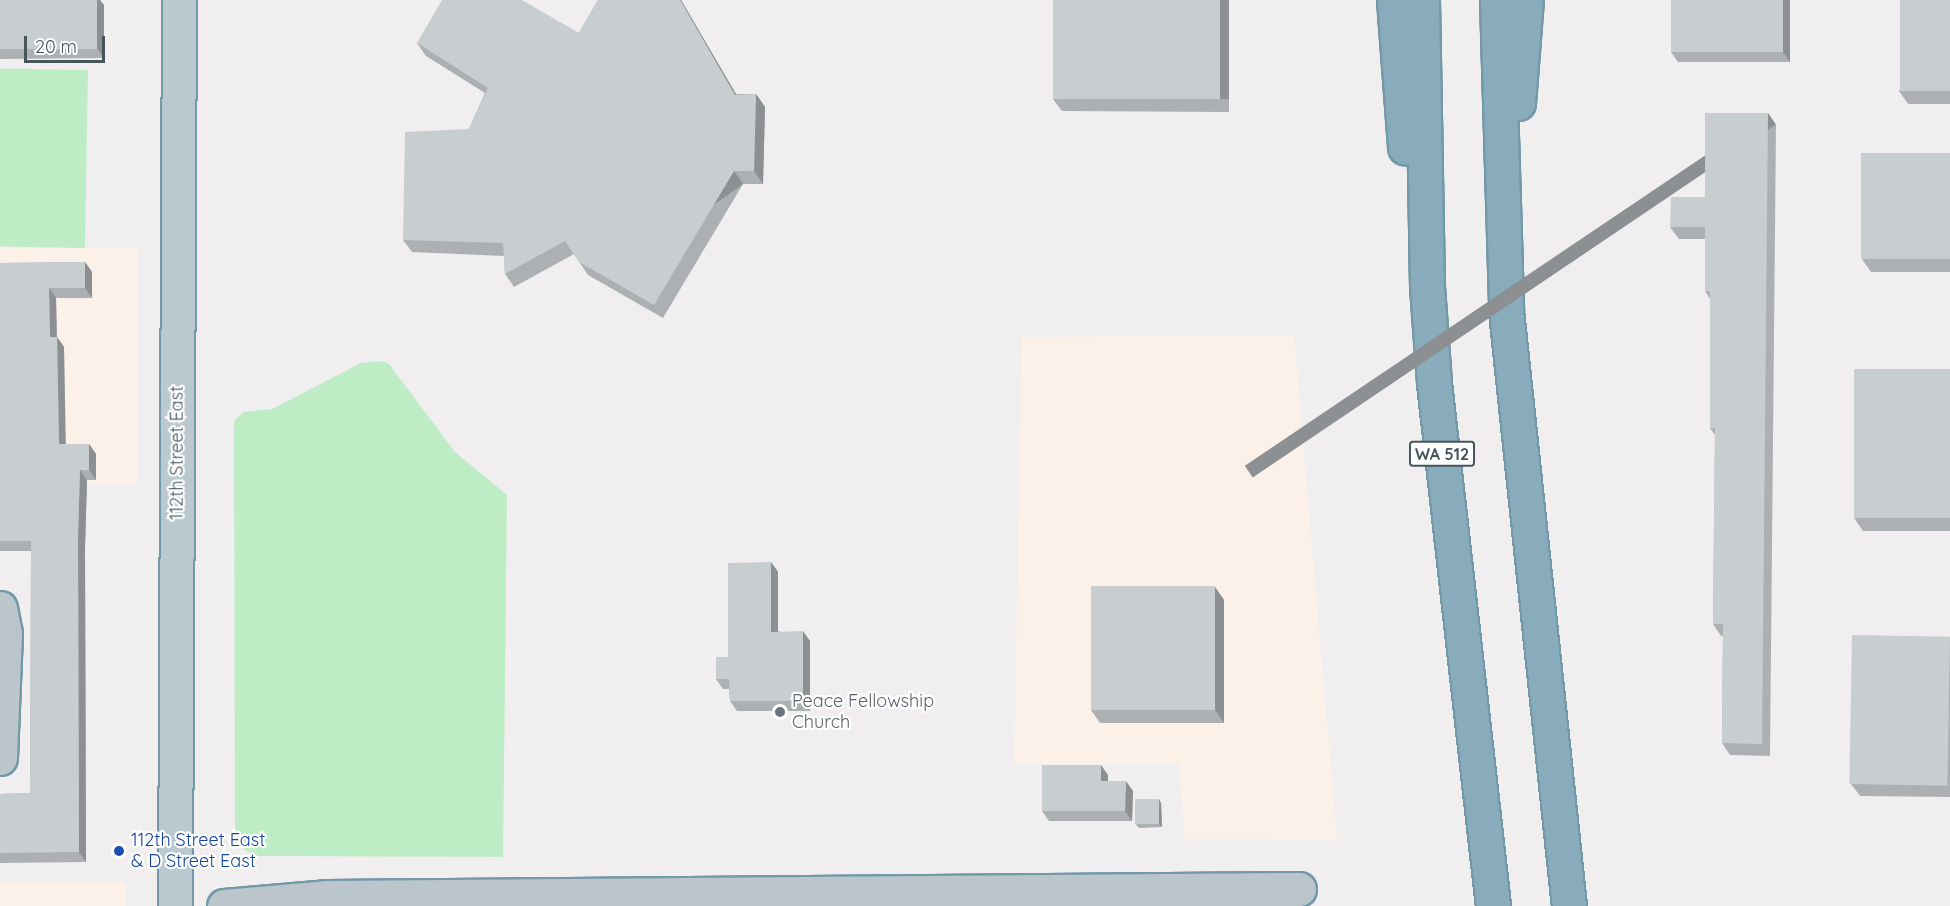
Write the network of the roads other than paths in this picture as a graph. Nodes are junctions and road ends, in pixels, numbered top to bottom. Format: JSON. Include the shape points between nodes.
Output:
{"nodes":[{"id":1,"x":179,"y":0,"type":"edge"},
{"id":2,"x":1394,"y":0,"type":"edge"},
{"id":3,"x":1422,"y":0,"type":"edge"},
{"id":4,"x":1497,"y":0,"type":"edge"},
{"id":5,"x":1526,"y":0,"type":"edge"},
{"id":6,"x":1506,"y":311,"type":"junction"},
{"id":7,"x":1434,"y":383,"type":"junction"},
{"id":8,"x":0,"y":608,"type":"edge"},
{"id":9,"x":0,"y":758,"type":"edge"},
{"id":10,"x":1299,"y":889,"type":"dead end"},
{"id":11,"x":996,"y":899,"type":"edge"},
{"id":12,"x":175,"y":906,"type":"edge"},
{"id":13,"x":224,"y":906,"type":"edge"},
{"id":14,"x":1493,"y":906,"type":"edge"},
{"id":15,"x":1569,"y":906,"type":"edge"}],
"edges":[{"from":1,"to":12,"type":"main road","name":"112th Street East"},
{"from":2,"to":7,"type":"highway","via":[[1403,127]]},
{"from":3,"to":7,"type":"highway","number":"WA 512","via":[[1427,287]]},
{"from":4,"to":6,"type":"highway"},
{"from":5,"to":6,"type":"highway"},
{"from":6,"to":15,"type":"highway"},
{"from":7,"to":14,"type":"highway","number":"WA 512"},
{"from":8,"to":9,"type":"street","via":[[5,633]]},
{"from":10,"to":11,"type":"street"},
{"from":11,"to":13,"type":"street","via":[[326,897]]}]}
